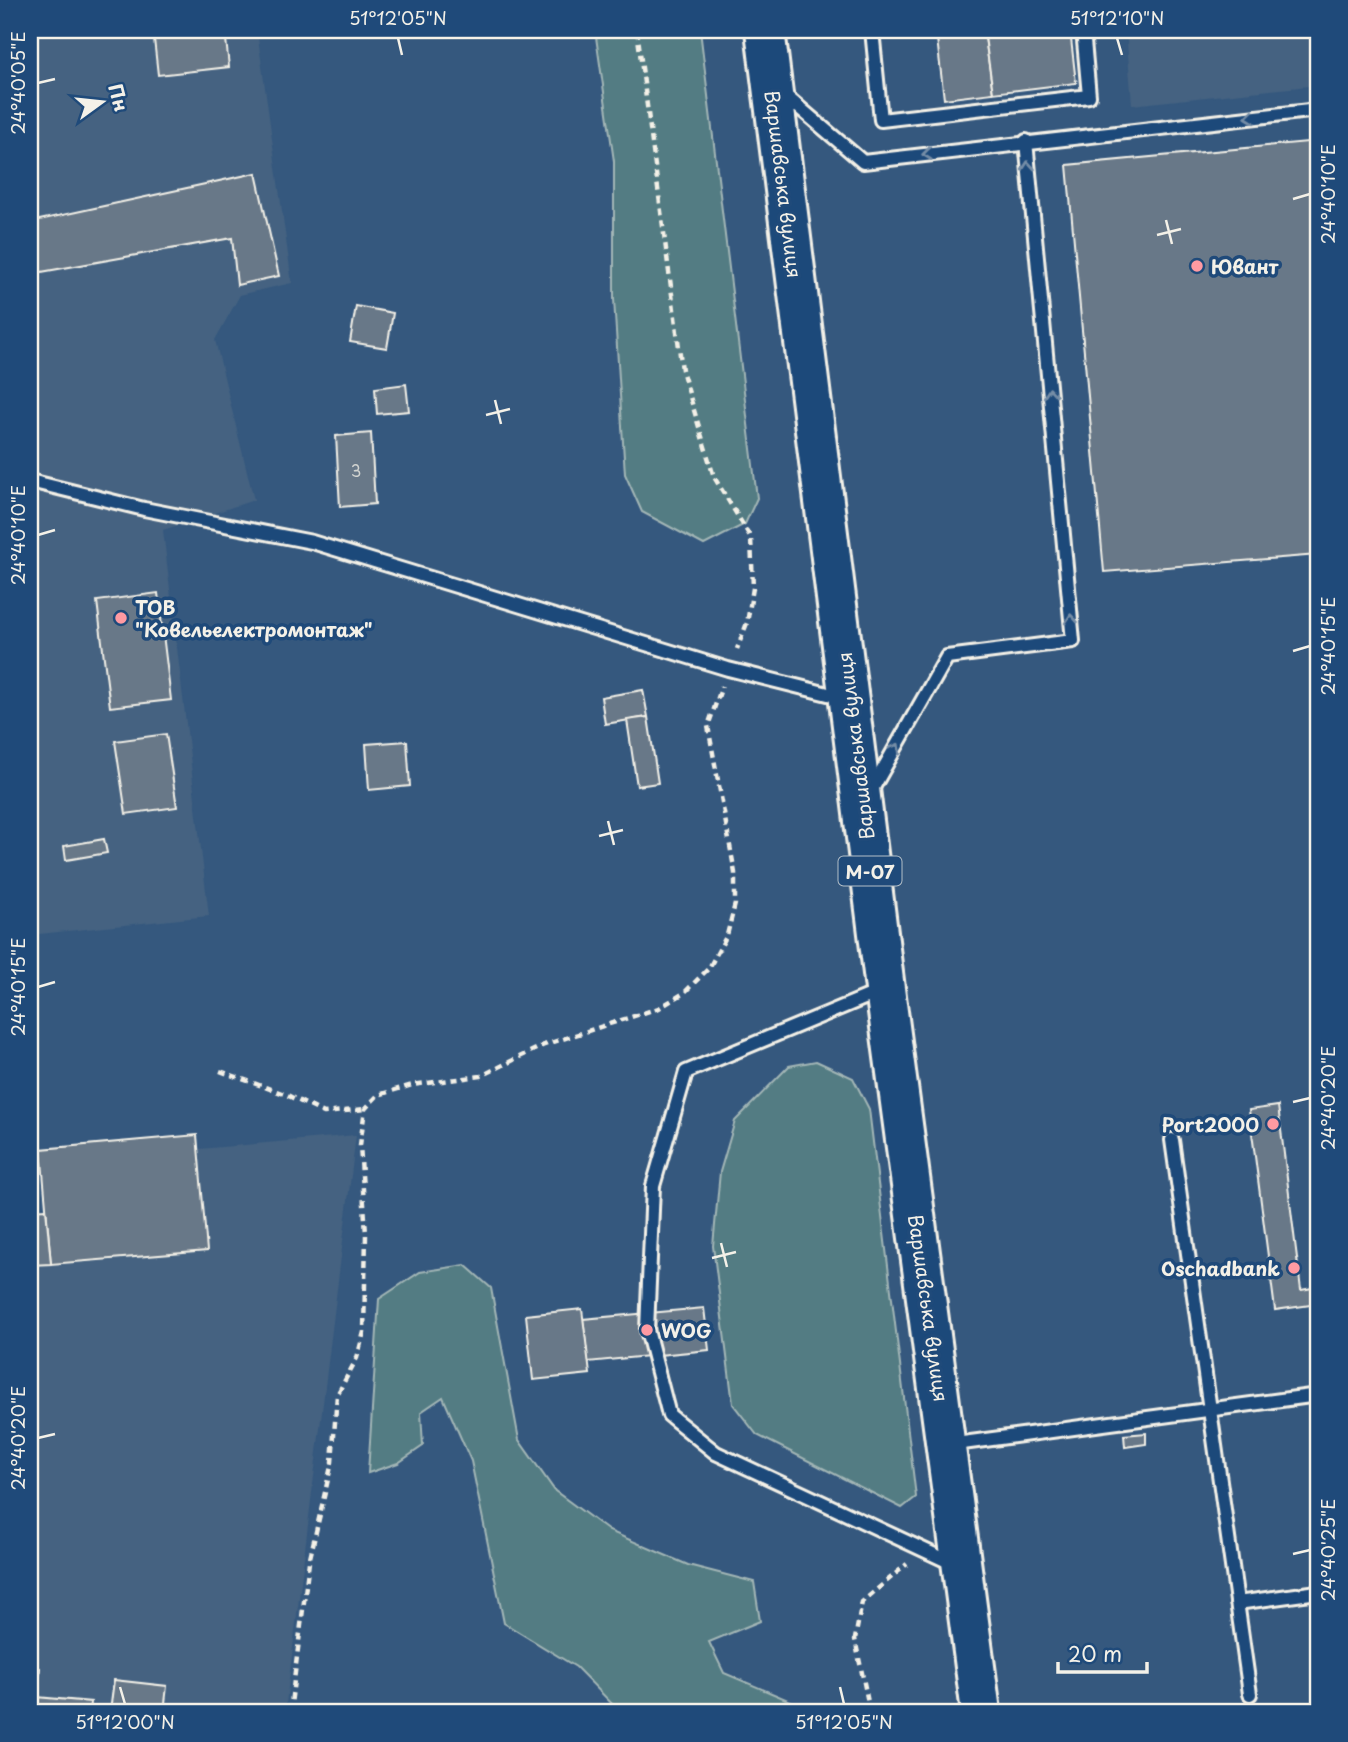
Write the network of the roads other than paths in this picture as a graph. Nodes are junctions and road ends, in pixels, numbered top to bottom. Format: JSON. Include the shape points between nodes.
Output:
{"nodes":[{"id":1,"x":765,"y":30,"type":"edge"},
{"id":2,"x":872,"y":30,"type":"edge"},
{"id":3,"x":1083,"y":30,"type":"edge"},
{"id":4,"x":772,"y":84,"type":"junction"},
{"id":5,"x":1318,"y":110,"type":"edge"},
{"id":6,"x":1026,"y":141,"type":"junction"},
{"id":7,"x":30,"y":481,"type":"edge"},
{"id":8,"x":849,"y":699,"type":"junction"},
{"id":9,"x":862,"y":807,"type":"junction"},
{"id":10,"x":885,"y":989,"type":"junction"},
{"id":11,"x":1171,"y":1140,"type":"dead end"},
{"id":12,"x":1318,"y":1395,"type":"edge"},
{"id":13,"x":1209,"y":1408,"type":"junction"},
{"id":14,"x":947,"y":1445,"type":"junction"},
{"id":15,"x":961,"y":1567,"type":"junction"},
{"id":16,"x":1318,"y":1592,"type":"edge"},
{"id":17,"x":1237,"y":1604,"type":"junction"},
{"id":18,"x":1250,"y":1694,"type":"dead end"},
{"id":19,"x":981,"y":1712,"type":"edge"}],
"edges":[{"from":1,"to":4,"type":"highway","name":"Варшавська вулиця","number":"М-07"},
{"from":2,"to":3,"type":"lane","via":[[881,120],[1089,96]]},
{"from":6,"to":4,"type":"lane","one_way":true,"via":[[863,162]]},
{"from":4,"to":8,"type":"highway","name":"Варшавська вулиця","number":"М-07"},
{"from":5,"to":6,"type":"lane","one_way":true},
{"from":9,"to":6,"type":"lane","one_way":true,"via":[[947,657],[1073,641]]},
{"from":7,"to":8,"type":"lane","via":[[312,542],[728,668]]},
{"from":8,"to":9,"type":"highway","name":"Варшавська вулиця","number":"М-07"},
{"from":9,"to":10,"type":"highway","name":"Варшавська вулиця","number":"М-07"},
{"from":10,"to":14,"type":"highway","name":"Варшавська вулиця","number":"М-07"},
{"from":10,"to":15,"type":"lane","via":[[687,1072],[653,1186],[647,1330],[669,1415],[716,1453]]},
{"from":11,"to":13,"type":"lane"},
{"from":12,"to":13,"type":"lane"},
{"from":13,"to":14,"type":"lane"},
{"from":13,"to":17,"type":"lane"},
{"from":14,"to":15,"type":"highway","name":"Варшавська вулиця","number":"М-07"},
{"from":15,"to":19,"type":"highway","name":"Варшавська вулиця","number":"М-07"},
{"from":16,"to":17,"type":"lane"},
{"from":17,"to":18,"type":"lane"}]}
